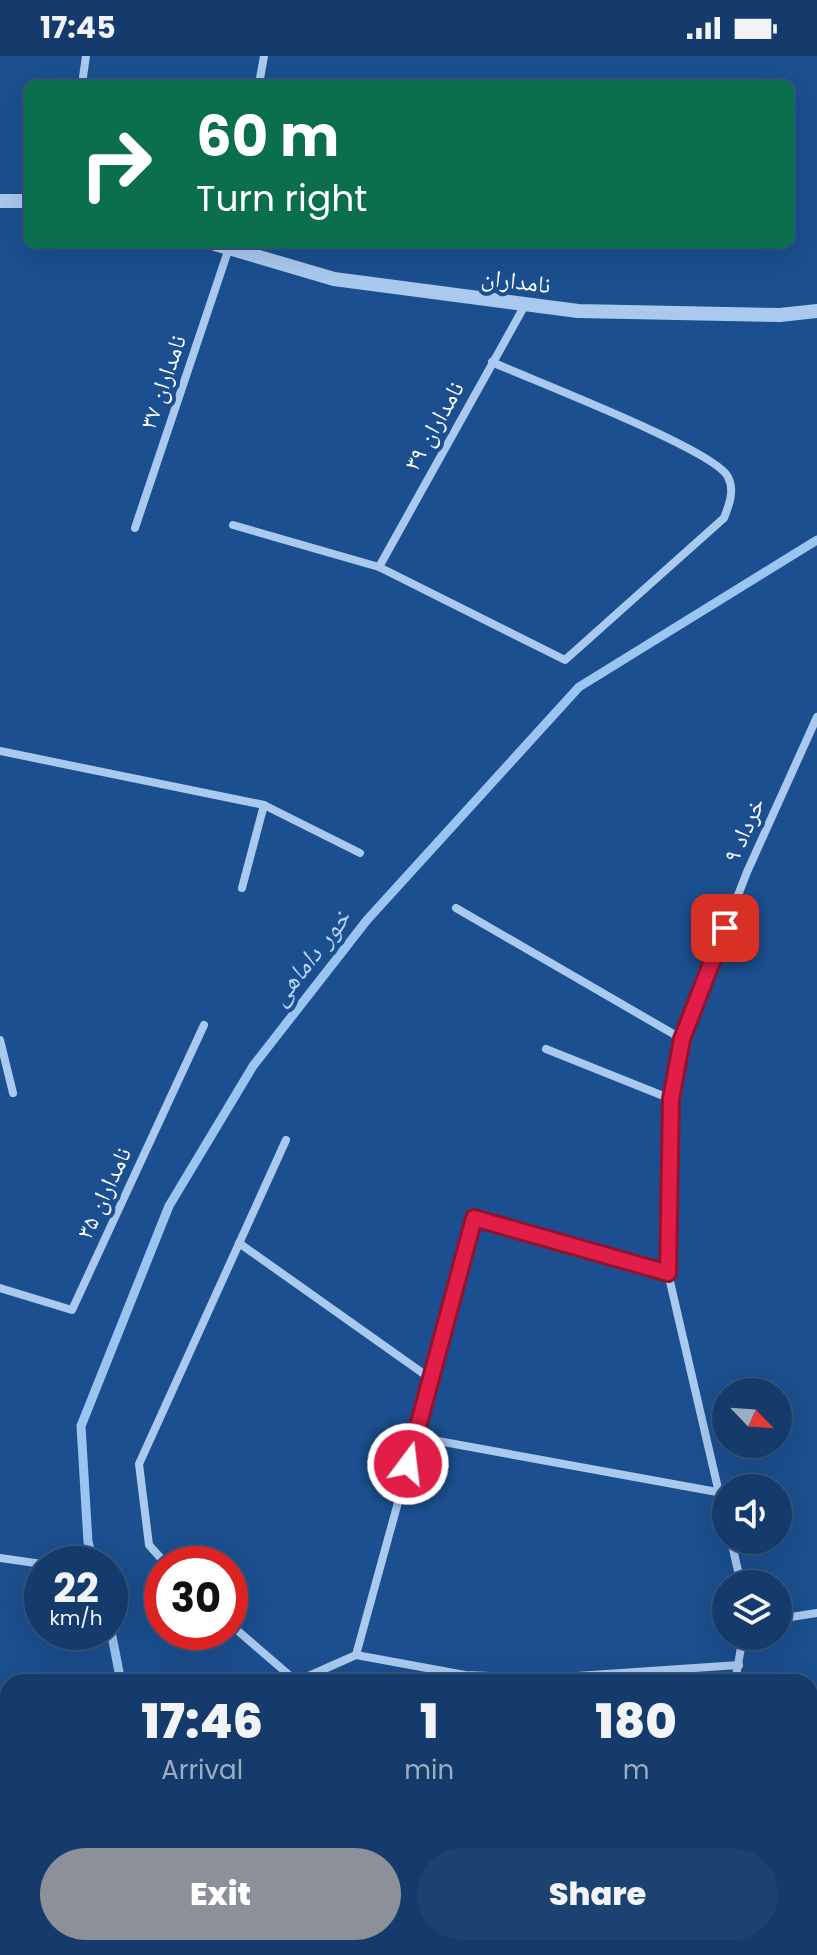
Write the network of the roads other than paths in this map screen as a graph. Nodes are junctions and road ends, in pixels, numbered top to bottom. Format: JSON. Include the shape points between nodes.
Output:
{"nodes":[{"id":1,"x":86,"y":56,"type":"edge"},
{"id":2,"x":264,"y":56,"type":"edge"},
{"id":3,"x":83,"y":80,"type":"edge"},
{"id":4,"x":260,"y":80,"type":"edge"},
{"id":5,"x":0,"y":201,"type":"edge"},
{"id":6,"x":24,"y":201,"type":"edge"},
{"id":7,"x":224,"y":248,"type":"edge"},
{"id":8,"x":235,"y":248,"type":"edge"},
{"id":9,"x":525,"y":305,"type":"junction"},
{"id":10,"x":817,"y":311,"type":"edge"},
{"id":11,"x":492,"y":362,"type":"junction"},
{"id":12,"x":233,"y":525,"type":"dead end"},
{"id":13,"x":135,"y":528,"type":"dead end"},
{"id":14,"x":379,"y":567,"type":"junction"},
{"id":15,"x":817,"y":717,"type":"edge"},
{"id":16,"x":0,"y":751,"type":"edge"},
{"id":17,"x":264,"y":805,"type":"junction"},
{"id":18,"x":360,"y":853,"type":"dead end"},
{"id":19,"x":242,"y":888,"type":"dead end"},
{"id":20,"x":456,"y":908,"type":"dead end"},
{"id":21,"x":204,"y":1025,"type":"dead end"},
{"id":22,"x":682,"y":1039,"type":"junction"},
{"id":23,"x":0,"y":1040,"type":"edge"},
{"id":24,"x":546,"y":1049,"type":"dead end"},
{"id":25,"x":13,"y":1093,"type":"dead end"},
{"id":26,"x":671,"y":1099,"type":"junction"},
{"id":27,"x":286,"y":1140,"type":"dead end"},
{"id":28,"x":239,"y":1243,"type":"junction"},
{"id":29,"x":668,"y":1273,"type":"junction"},
{"id":30,"x":0,"y":1288,"type":"edge"},
{"id":31,"x":431,"y":1379,"type":"junction"},
{"id":32,"x":416,"y":1437,"type":"junction"},
{"id":33,"x":713,"y":1474,"type":"edge"},
{"id":34,"x":712,"y":1491,"type":"edge"},
{"id":35,"x":150,"y":1546,"type":"edge"},
{"id":36,"x":0,"y":1558,"type":"edge"},
{"id":37,"x":24,"y":1561,"type":"edge"},
{"id":38,"x":817,"y":1613,"type":"edge"},
{"id":39,"x":792,"y":1617,"type":"edge"},
{"id":40,"x":248,"y":1640,"type":"edge"},
{"id":41,"x":741,"y":1650,"type":"edge"},
{"id":42,"x":356,"y":1655,"type":"junction"},
{"id":43,"x":739,"y":1665,"type":"junction"},
{"id":44,"x":287,"y":1674,"type":"edge"},
{"id":45,"x":314,"y":1674,"type":"edge"},
{"id":46,"x":460,"y":1674,"type":"edge"},
{"id":47,"x":606,"y":1674,"type":"edge"},
{"id":48,"x":737,"y":1674,"type":"edge"}],
"edges":[{"from":1,"to":3,"type":"street"},
{"from":2,"to":4,"type":"street"},
{"from":5,"to":6,"type":"street"},
{"from":7,"to":13,"type":"street","name":"نامداران ۳۷"},
{"from":8,"to":9,"type":"street","name":"نامداران","via":[[334,279]]},
{"from":9,"to":10,"type":"street","name":"نامداران","via":[[609,312]]},
{"from":9,"to":11,"type":"street","name":"نامداران ۳۹"},
{"from":11,"to":14,"type":"street","name":"نامداران ۳۹"},
{"from":11,"to":14,"type":"street","via":[[710,460],[728,476],[732,498],[724,518],[565,660]]},
{"from":12,"to":14,"type":"street"},
{"from":15,"to":22,"type":"street","name":"خرداد ۹","via":[[747,872]]},
{"from":16,"to":17,"type":"street"},
{"from":17,"to":18,"type":"street"},
{"from":17,"to":19,"type":"street"},
{"from":20,"to":22,"type":"street"},
{"from":21,"to":30,"type":"street","name":"نامداران ۳۵","via":[[72,1310]]},
{"from":22,"to":26,"type":"street","name":"خرداد ۹"},
{"from":23,"to":25,"type":"street"},
{"from":24,"to":26,"type":"street"},
{"from":26,"to":29,"type":"street","name":"خرداد ۹"},
{"from":27,"to":28,"type":"street"},
{"from":28,"to":31,"type":"street"},
{"from":28,"to":35,"type":"street","via":[[139,1464]]},
{"from":29,"to":31,"type":"street","via":[[474,1218]]},
{"from":29,"to":33,"type":"street","name":"خرداد ۹"},
{"from":31,"to":32,"type":"street"},
{"from":32,"to":34,"type":"street"},
{"from":32,"to":42,"type":"street"},
{"from":36,"to":37,"type":"street"},
{"from":38,"to":39,"type":"street"},
{"from":40,"to":44,"type":"street"},
{"from":41,"to":43,"type":"street"},
{"from":42,"to":45,"type":"street"},
{"from":42,"to":46,"type":"street"},
{"from":43,"to":47,"type":"street"},
{"from":43,"to":48,"type":"street"}]}
